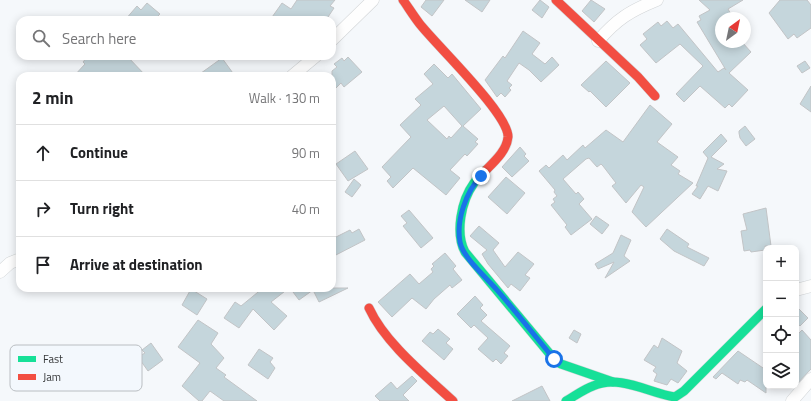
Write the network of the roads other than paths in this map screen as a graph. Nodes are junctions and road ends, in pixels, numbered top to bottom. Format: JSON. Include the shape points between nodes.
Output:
{"nodes":[{"id":1,"x":373,"y":0,"type":"edge"},
{"id":2,"x":403,"y":0,"type":"edge"},
{"id":3,"x":556,"y":0,"type":"edge"},
{"id":4,"x":657,"y":0,"type":"edge"},
{"id":5,"x":336,"y":36,"type":"edge"},
{"id":6,"x":598,"y":41,"type":"junction"},
{"id":7,"x":311,"y":60,"type":"edge"},
{"id":8,"x":297,"y":72,"type":"edge"},
{"id":9,"x":655,"y":96,"type":"dead end"},
{"id":10,"x":16,"y":261,"type":"edge"},
{"id":11,"x":3,"y":266,"type":"edge"},
{"id":12,"x":811,"y":286,"type":"edge"},
{"id":13,"x":799,"y":289,"type":"edge"},
{"id":14,"x":369,"y":308,"type":"dead end"},
{"id":15,"x":763,"y":312,"type":"edge"},
{"id":16,"x":811,"y":379,"type":"edge"},
{"id":17,"x":613,"y":382,"type":"junction"},
{"id":18,"x":453,"y":401,"type":"edge"},
{"id":19,"x":566,"y":401,"type":"edge"},
{"id":20,"x":792,"y":401,"type":"edge"}],
"edges":[{"from":1,"to":5,"type":"street"},
{"from":2,"to":17,"type":"street","via":[[419,23],[469,78],[503,121],[507,130],[508,138],[502,153],[473,184],[466,198],[460,226],[460,242],[465,252],[554,359],[561,364]]},
{"from":3,"to":6,"type":"street"},
{"from":4,"to":6,"type":"street","via":[[627,13]]},
{"from":6,"to":9,"type":"street"},
{"from":7,"to":8,"type":"street"},
{"from":10,"to":11,"type":"street"},
{"from":12,"to":13,"type":"street"},
{"from":14,"to":18,"type":"street","via":[[370,314],[389,337]]},
{"from":15,"to":17,"type":"street","via":[[684,391],[674,397],[638,386]]},
{"from":16,"to":20,"type":"street"},
{"from":17,"to":19,"type":"street","via":[[594,385]]}]}
